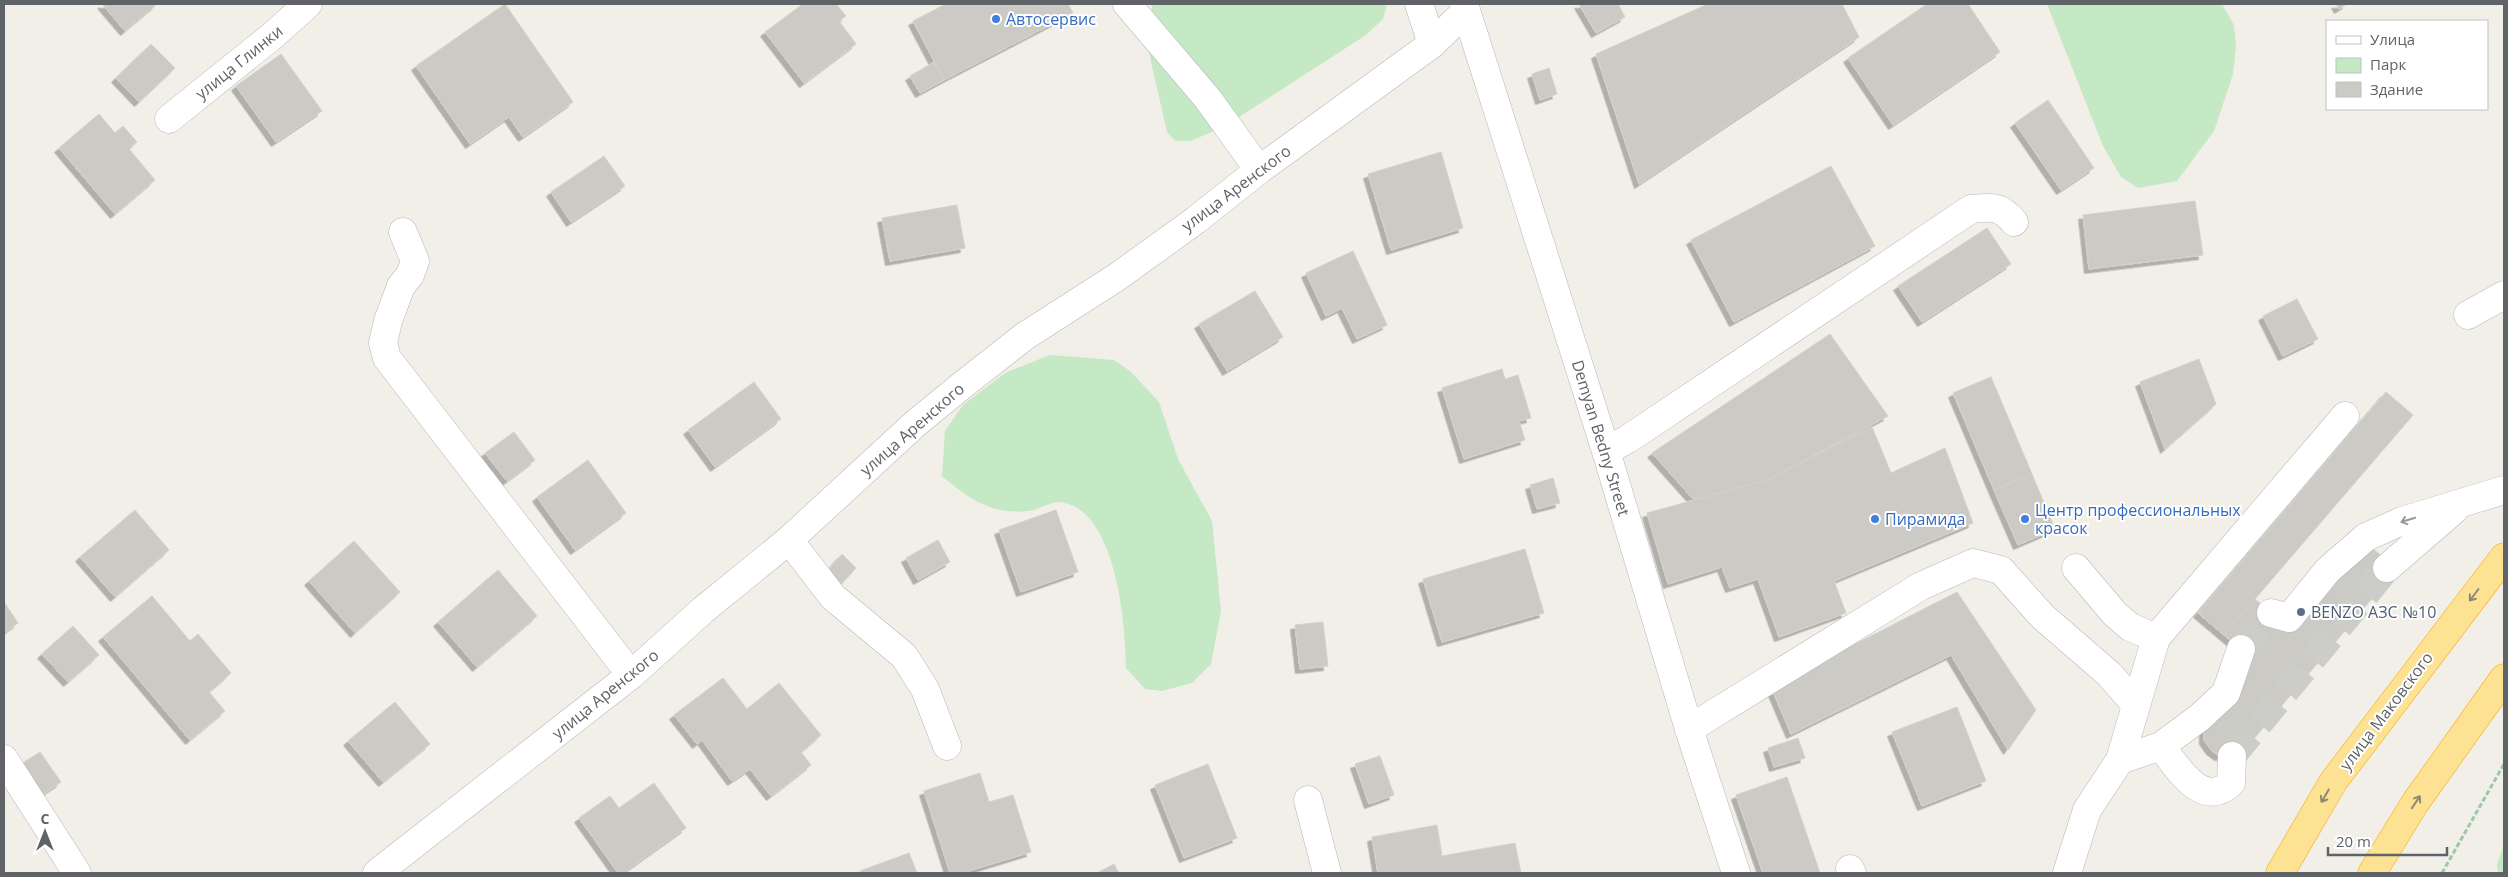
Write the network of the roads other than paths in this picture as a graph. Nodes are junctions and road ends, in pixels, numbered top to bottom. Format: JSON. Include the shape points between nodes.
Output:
{"nodes":[{"id":1,"x":308,"y":4,"type":"edge"},
{"id":2,"x":1127,"y":4,"type":"edge"},
{"id":3,"x":1419,"y":4,"type":"edge"},
{"id":4,"x":1465,"y":8,"type":"edge"},
{"id":5,"x":1432,"y":44,"type":"junction"},
{"id":6,"x":169,"y":119,"type":"dead end"},
{"id":7,"x":1259,"y":170,"type":"junction"},
{"id":8,"x":2014,"y":222,"type":"dead end"},
{"id":9,"x":404,"y":232,"type":"dead end"},
{"id":10,"x":2504,"y":295,"type":"edge"},
{"id":11,"x":2468,"y":315,"type":"dead end"},
{"id":12,"x":2345,"y":416,"type":"dead end"},
{"id":13,"x":1606,"y":451,"type":"junction"},
{"id":14,"x":2504,"y":490,"type":"edge"},
{"id":15,"x":2461,"y":505,"type":"junction"},
{"id":16,"x":789,"y":540,"type":"junction"},
{"id":17,"x":2504,"y":557,"type":"edge"},
{"id":18,"x":2076,"y":568,"type":"dead end"},
{"id":19,"x":2387,"y":568,"type":"tunnel mouth"},
{"id":20,"x":2271,"y":613,"type":"dead end"},
{"id":21,"x":2156,"y":638,"type":"junction"},
{"id":22,"x":2241,"y":649,"type":"tunnel mouth"},
{"id":23,"x":631,"y":675,"type":"junction"},
{"id":24,"x":2504,"y":678,"type":"edge"},
{"id":25,"x":2136,"y":705,"type":"junction"},
{"id":26,"x":1689,"y":729,"type":"junction"},
{"id":27,"x":947,"y":746,"type":"dead end"},
{"id":28,"x":2161,"y":746,"type":"junction"},
{"id":29,"x":2232,"y":756,"type":"tunnel mouth"},
{"id":30,"x":4,"y":759,"type":"edge"},
{"id":31,"x":2120,"y":760,"type":"junction"},
{"id":32,"x":1308,"y":800,"type":"dead end"},
{"id":33,"x":77,"y":873,"type":"edge"},
{"id":34,"x":377,"y":873,"type":"edge"},
{"id":35,"x":1327,"y":873,"type":"edge"},
{"id":36,"x":1736,"y":873,"type":"edge"},
{"id":37,"x":2067,"y":873,"type":"edge"},
{"id":38,"x":2280,"y":873,"type":"edge"},
{"id":39,"x":2372,"y":873,"type":"edge"}],
"edges":[{"from":1,"to":6,"type":"street","name":"улица Глинки"},
{"from":2,"to":7,"type":"street","via":[[1208,99]]},
{"from":3,"to":5,"type":"street"},
{"from":4,"to":5,"type":"street","name":"улица Аренского"},
{"from":4,"to":13,"type":"street","name":"Demyan Bedny Street"},
{"from":5,"to":7,"type":"street","name":"улица Аренского"},
{"from":7,"to":16,"type":"street","name":"улица Аренского","via":[[1196,220],[1025,336],[965,382]]},
{"from":8,"to":13,"type":"street","via":[[2005,211],[1991,207],[1971,209]]},
{"from":9,"to":23,"type":"street","via":[[415,262],[401,286],[388,321],[383,344],[386,358]]},
{"from":10,"to":11,"type":"street"},
{"from":12,"to":21,"type":"street"},
{"from":13,"to":26,"type":"street","name":"Demyan Bedny Street"},
{"from":14,"to":15,"type":"street"},
{"from":15,"to":19,"type":"street"},
{"from":15,"to":20,"type":"street","one_way":true,"via":[[2402,521],[2366,537],[2328,570],[2289,618]]},
{"from":16,"to":23,"type":"street","name":"улица Аренского","via":[[703,610]]},
{"from":16,"to":27,"type":"street","via":[[833,598],[904,656],[925,689]]},
{"from":17,"to":38,"type":"highway","name":"улица Маковского","one_way":true,"via":[[2333,782]]},
{"from":18,"to":21,"type":"street","via":[[2114,614]]},
{"from":21,"to":25,"type":"street"},
{"from":22,"to":28,"type":"street","via":[[2226,693]]},
{"from":23,"to":34,"type":"street","name":"улица Аренского"},
{"from":39,"to":24,"type":"highway","one_way":true,"via":[[2415,803]]},
{"from":25,"to":26,"type":"street","via":[[2109,674],[2042,616],[2001,570],[1973,563],[1920,586]]},
{"from":25,"to":31,"type":"street"},
{"from":26,"to":36,"type":"street","name":"Demyan Bedny Street"},
{"from":28,"to":29,"type":"street","via":[[2188,780],[2207,792],[2223,791],[2231,783]]},
{"from":28,"to":31,"type":"street"},
{"from":30,"to":33,"type":"street"},
{"from":31,"to":37,"type":"street","via":[[2087,810]]},
{"from":32,"to":35,"type":"street"}]}
